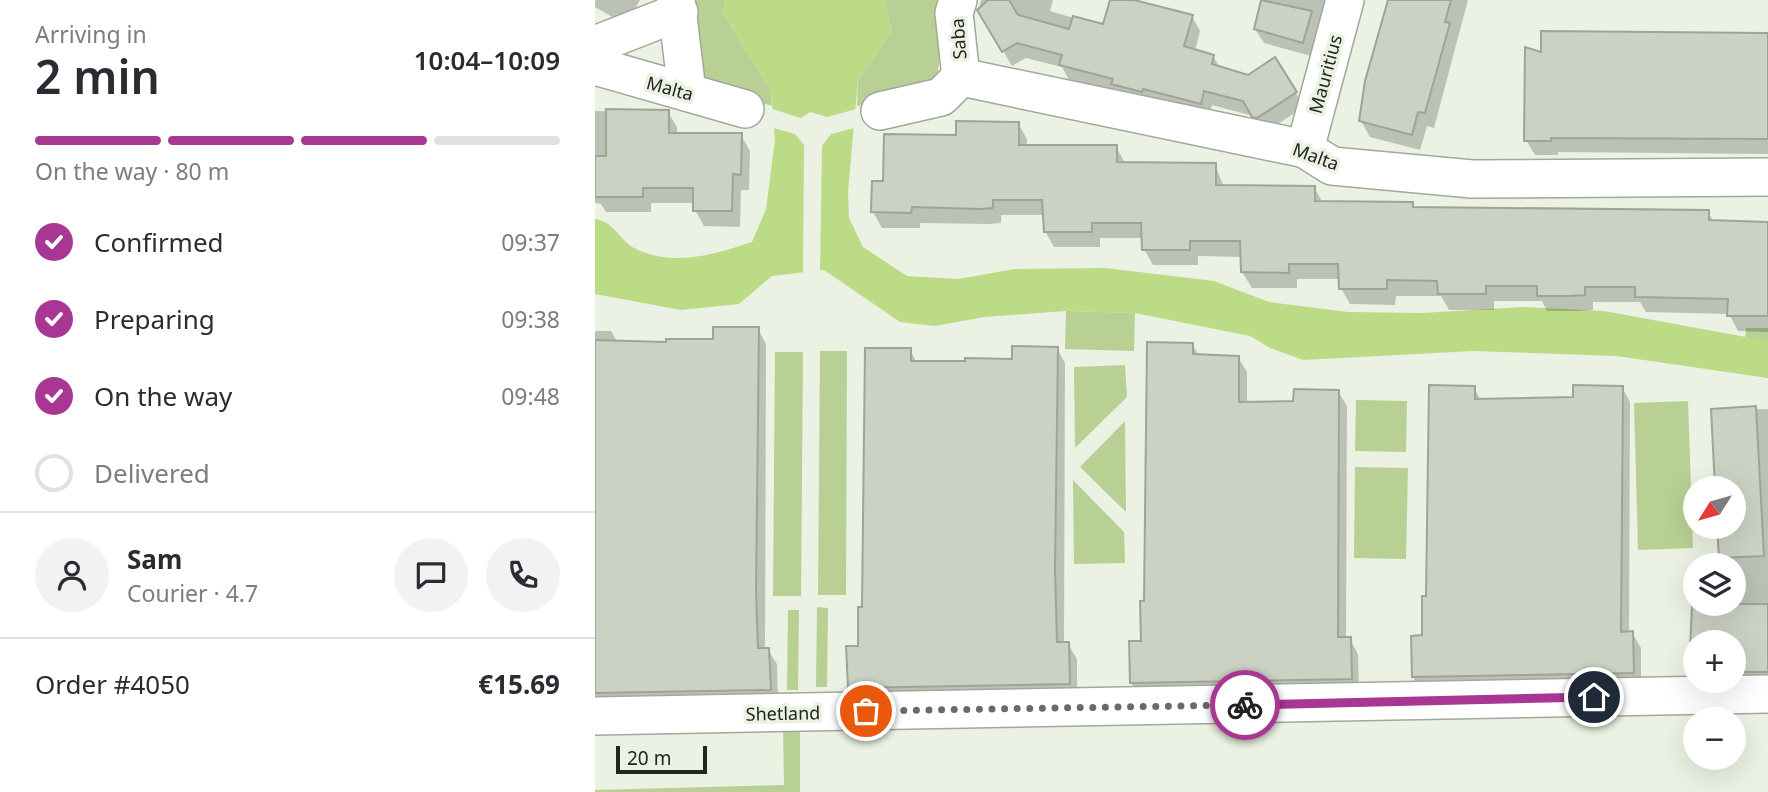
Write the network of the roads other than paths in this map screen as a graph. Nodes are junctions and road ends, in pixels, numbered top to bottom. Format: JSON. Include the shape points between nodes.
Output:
{"nodes":[{"id":1,"x":958,"y":0,"type":"edge"},
{"id":2,"x":1345,"y":0,"type":"edge"},
{"id":3,"x":678,"y":6,"type":"edge"},
{"id":4,"x":595,"y":45,"type":"edge"},
{"id":5,"x":595,"y":66,"type":"edge"},
{"id":6,"x":961,"y":77,"type":"junction"},
{"id":7,"x":687,"y":92,"type":"junction"},
{"id":8,"x":745,"y":110,"type":"dead end"},
{"id":9,"x":880,"y":111,"type":"dead end"},
{"id":10,"x":1305,"y":149,"type":"junction"},
{"id":11,"x":1768,"y":177,"type":"edge"},
{"id":12,"x":1768,"y":694,"type":"edge"},
{"id":13,"x":595,"y":716,"type":"edge"}],
"edges":[{"from":1,"to":6,"type":"street","name":"Saba","via":[[954,13]]},
{"from":2,"to":10,"type":"street","name":"Mauritius"},
{"from":3,"to":4,"type":"street"},
{"from":3,"to":7,"type":"street"},
{"from":5,"to":7,"type":"street","name":"Malta"},
{"from":6,"to":9,"type":"street","via":[[941,97]]},
{"from":6,"to":10,"type":"street","name":"Malta"},
{"from":7,"to":8,"type":"street","name":"Malta"},
{"from":10,"to":11,"type":"street","name":"Malta","via":[[1332,166],[1472,179]]},
{"from":12,"to":13,"type":"street","name":"Shetland"}]}
